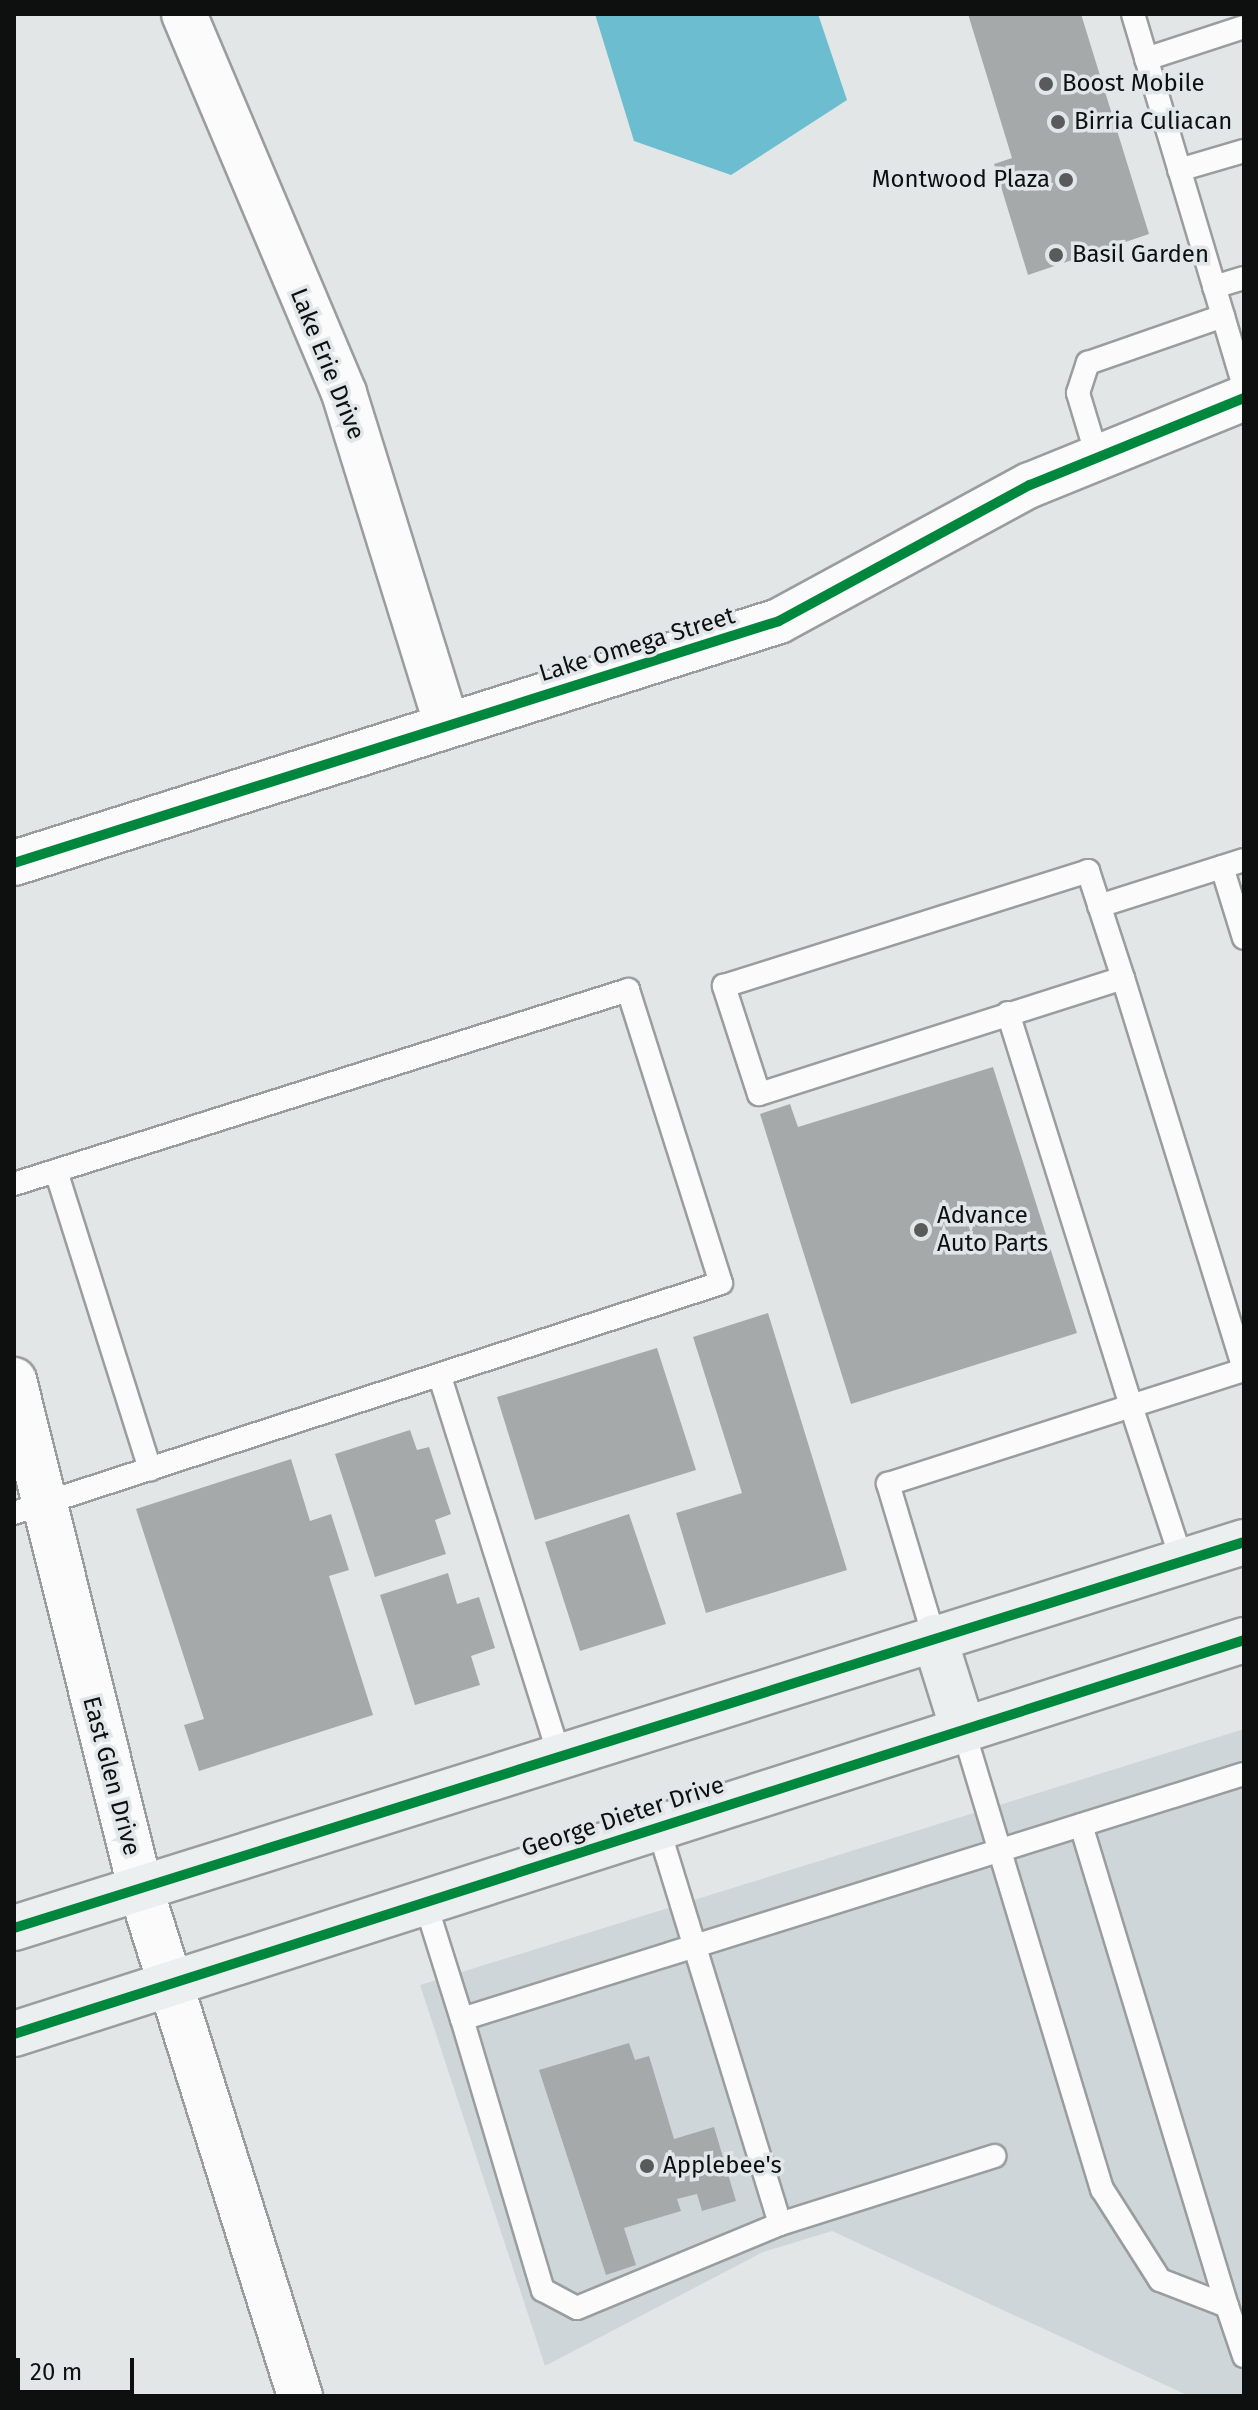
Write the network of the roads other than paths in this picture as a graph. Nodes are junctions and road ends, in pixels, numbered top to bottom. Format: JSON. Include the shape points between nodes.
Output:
{"nodes":[{"id":1,"x":184,"y":14,"type":"edge"},
{"id":2,"x":1133,"y":14,"type":"edge"},
{"id":3,"x":1244,"y":27,"type":"edge"},
{"id":4,"x":1146,"y":59,"type":"junction"},
{"id":5,"x":1244,"y":151,"type":"edge"},
{"id":6,"x":1179,"y":170,"type":"junction"},
{"id":7,"x":1244,"y":278,"type":"edge"},
{"id":8,"x":1214,"y":287,"type":"junction"},
{"id":9,"x":1223,"y":316,"type":"junction"},
{"id":10,"x":1244,"y":386,"type":"edge"},
{"id":11,"x":1244,"y":398,"type":"edge"},
{"id":12,"x":1097,"y":456,"type":"junction"},
{"id":13,"x":446,"y":723,"type":"junction"},
{"id":14,"x":14,"y":863,"type":"edge"},
{"id":15,"x":1233,"y":864,"type":"edge"},
{"id":16,"x":1099,"y":906,"type":"junction"},
{"id":17,"x":1244,"y":938,"type":"edge"},
{"id":18,"x":1123,"y":978,"type":"junction"},
{"id":19,"x":1008,"y":1013,"type":"junction"},
{"id":20,"x":56,"y":1171,"type":"junction"},
{"id":21,"x":14,"y":1184,"type":"edge"},
{"id":22,"x":1244,"y":1369,"type":"edge"},
{"id":23,"x":440,"y":1377,"type":"junction"},
{"id":24,"x":14,"y":1380,"type":"edge"},
{"id":25,"x":1131,"y":1406,"type":"junction"},
{"id":26,"x":150,"y":1470,"type":"junction"},
{"id":27,"x":28,"y":1509,"type":"edge"},
{"id":28,"x":1244,"y":1542,"type":"edge"},
{"id":29,"x":1182,"y":1561,"type":"junction"},
{"id":30,"x":934,"y":1637,"type":"junction"},
{"id":31,"x":1244,"y":1640,"type":"edge"},
{"id":32,"x":963,"y":1729,"type":"junction"},
{"id":33,"x":559,"y":1755,"type":"junction"},
{"id":34,"x":1244,"y":1774,"type":"edge"},
{"id":35,"x":1081,"y":1825,"type":"junction"},
{"id":36,"x":658,"y":1827,"type":"junction"},
{"id":37,"x":1001,"y":1851,"type":"junction"},
{"id":38,"x":140,"y":1887,"type":"junction"},
{"id":39,"x":425,"y":1902,"type":"junction"},
{"id":40,"x":14,"y":1928,"type":"edge"},
{"id":41,"x":694,"y":1946,"type":"junction"},
{"id":42,"x":170,"y":1983,"type":"junction"},
{"id":43,"x":462,"y":2019,"type":"junction"},
{"id":44,"x":14,"y":2034,"type":"edge"},
{"id":45,"x":994,"y":2156,"type":"dead end"},
{"id":46,"x":780,"y":2224,"type":"junction"},
{"id":47,"x":1227,"y":2306,"type":"junction"},
{"id":48,"x":1244,"y":2356,"type":"edge"},
{"id":49,"x":300,"y":2396,"type":"edge"}],
"edges":[{"from":1,"to":13,"type":"street","name":"Lake Erie Drive","via":[[344,393]]},
{"from":2,"to":4,"type":"lane"},
{"from":3,"to":4,"type":"lane"},
{"from":4,"to":6,"type":"lane"},
{"from":5,"to":6,"type":"lane"},
{"from":6,"to":8,"type":"lane"},
{"from":7,"to":8,"type":"lane"},
{"from":8,"to":9,"type":"lane"},
{"from":9,"to":10,"type":"lane"},
{"from":9,"to":12,"type":"lane","via":[[1088,363],[1078,393]]},
{"from":11,"to":12,"type":"street","name":"Lake Omega Street"},
{"from":12,"to":13,"type":"street","name":"Lake Omega Street","via":[[779,621]]},
{"from":13,"to":14,"type":"street","name":"Lake Omega Street"},
{"from":15,"to":16,"type":"lane"},
{"from":15,"to":17,"type":"lane"},
{"from":16,"to":18,"type":"lane"},
{"from":16,"to":19,"type":"lane","via":[[1088,871],[724,986],[759,1094]]},
{"from":18,"to":19,"type":"lane"},
{"from":18,"to":22,"type":"lane"},
{"from":19,"to":25,"type":"lane"},
{"from":20,"to":21,"type":"lane"},
{"from":20,"to":23,"type":"lane","via":[[628,990],[721,1283]]},
{"from":20,"to":26,"type":"lane"},
{"from":22,"to":25,"type":"lane"},
{"from":23,"to":26,"type":"lane"},
{"from":23,"to":33,"type":"lane"},
{"from":24,"to":27,"type":"street","name":"East Glen Drive"},
{"from":25,"to":29,"type":"lane"},
{"from":25,"to":30,"type":"lane","via":[[888,1484]]},
{"from":26,"to":27,"type":"lane"},
{"from":27,"to":38,"type":"street","name":"East Glen Drive"},
{"from":28,"to":29,"type":"main road"},
{"from":29,"to":30,"type":"main road"},
{"from":30,"to":32,"type":"main road"},
{"from":30,"to":33,"type":"main road"},
{"from":31,"to":32,"type":"main road","name":"George Dieter Drive"},
{"from":32,"to":36,"type":"main road","name":"George Dieter Drive"},
{"from":32,"to":37,"type":"lane"},
{"from":33,"to":38,"type":"main road"},
{"from":34,"to":35,"type":"lane"},
{"from":35,"to":37,"type":"lane"},
{"from":35,"to":47,"type":"lane"},
{"from":36,"to":39,"type":"main road","name":"George Dieter Drive"},
{"from":36,"to":41,"type":"lane"},
{"from":37,"to":41,"type":"lane"},
{"from":37,"to":47,"type":"lane","via":[[1102,2189],[1160,2280]]},
{"from":38,"to":40,"type":"main road"},
{"from":38,"to":42,"type":"street","name":"East Glen Drive"},
{"from":39,"to":42,"type":"main road","name":"George Dieter Drive"},
{"from":39,"to":43,"type":"lane"},
{"from":41,"to":43,"type":"lane"},
{"from":41,"to":46,"type":"lane"},
{"from":42,"to":44,"type":"main road","name":"George Dieter Drive"},
{"from":42,"to":49,"type":"street","name":"East Glen Drive"},
{"from":43,"to":46,"type":"lane","via":[[543,2290],[577,2308]]},
{"from":45,"to":46,"type":"lane"},
{"from":47,"to":48,"type":"lane"}]}
